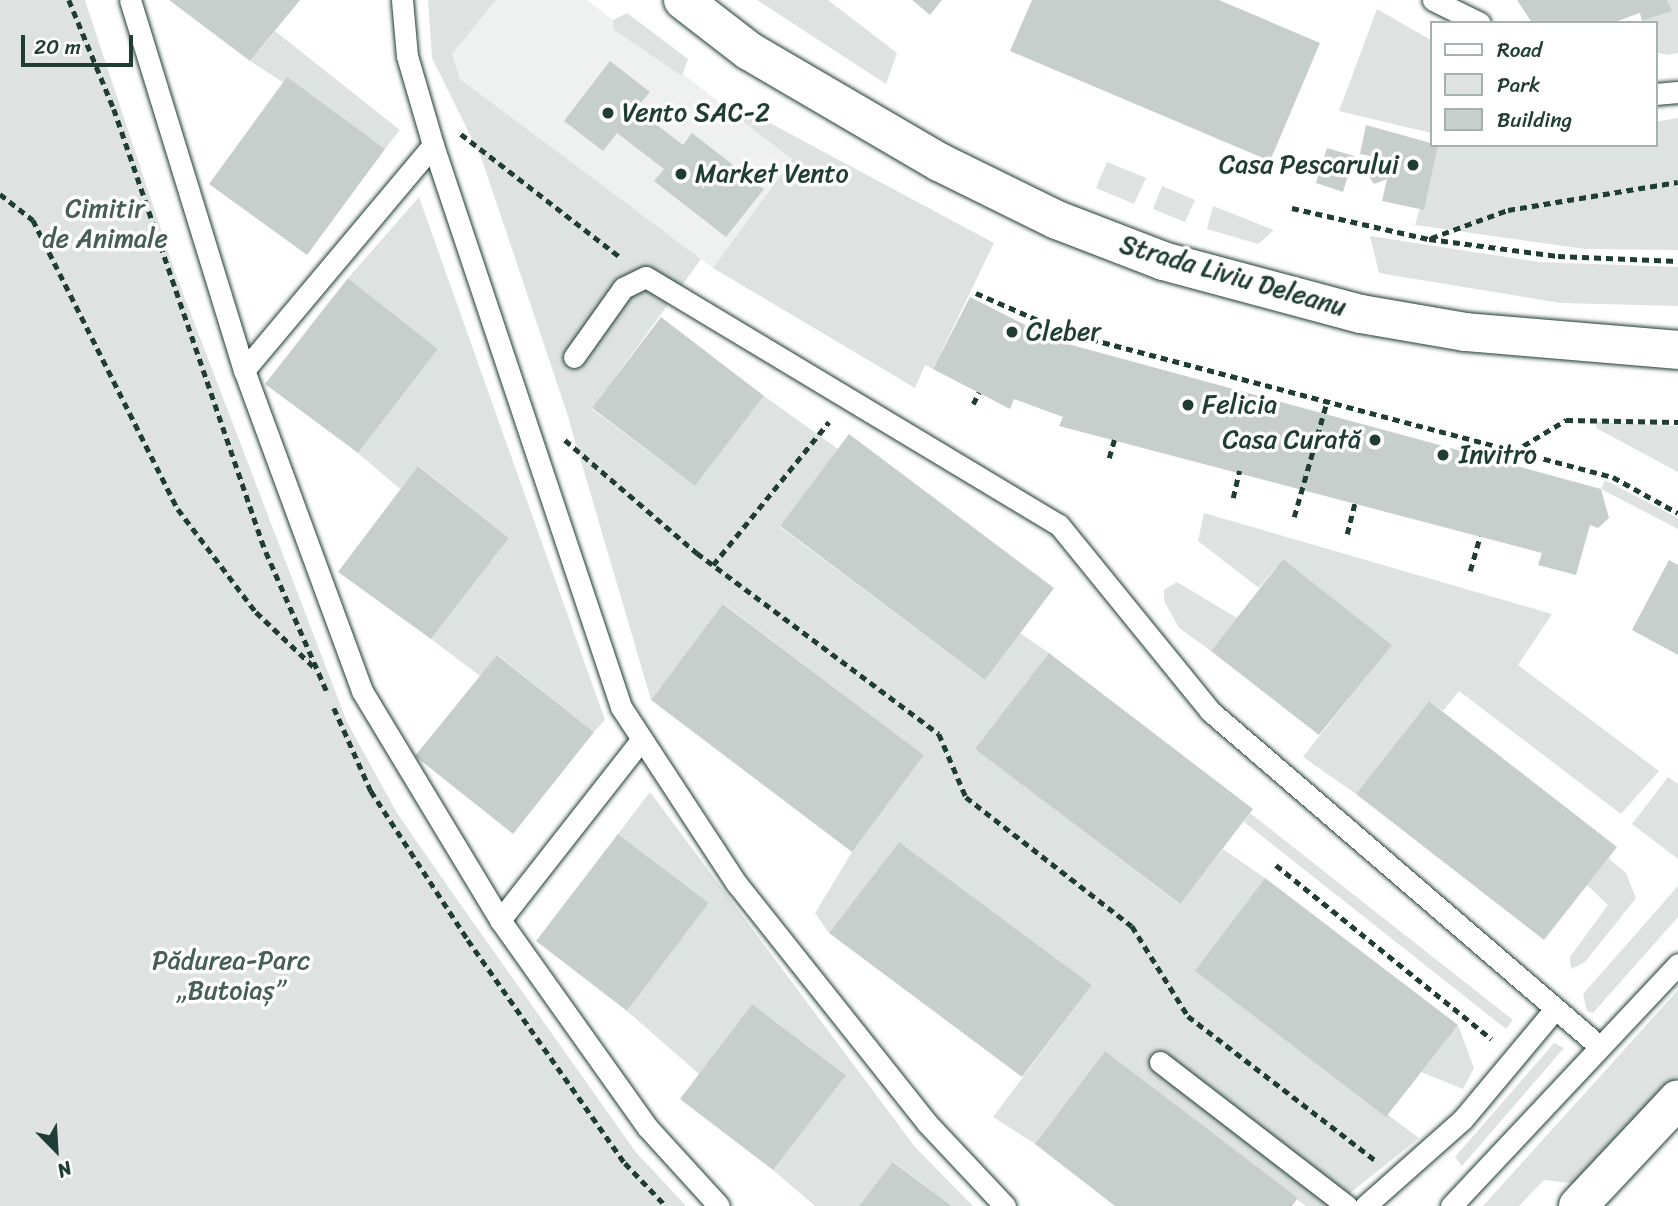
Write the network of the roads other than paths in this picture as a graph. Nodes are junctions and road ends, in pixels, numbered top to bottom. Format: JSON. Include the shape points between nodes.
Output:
{"nodes":[{"id":1,"x":130,"y":0,"type":"edge"},
{"id":2,"x":402,"y":0,"type":"edge"},
{"id":3,"x":683,"y":0,"type":"edge"},
{"id":4,"x":1433,"y":0,"type":"edge"},
{"id":5,"x":1476,"y":21,"type":"edge"},
{"id":6,"x":1678,"y":92,"type":"edge"},
{"id":7,"x":1657,"y":94,"type":"edge"},
{"id":8,"x":433,"y":145,"type":"junction"},
{"id":9,"x":1678,"y":351,"type":"edge"},
{"id":10,"x":574,"y":357,"type":"dead end"},
{"id":11,"x":244,"y":370,"type":"junction"},
{"id":12,"x":642,"y":739,"type":"junction"},
{"id":13,"x":500,"y":920,"type":"junction"},
{"id":14,"x":1678,"y":964,"type":"edge"},
{"id":15,"x":1555,"y":1009,"type":"junction"},
{"id":16,"x":1599,"y":1046,"type":"junction"},
{"id":17,"x":1160,"y":1062,"type":"dead end"},
{"id":18,"x":1678,"y":1099,"type":"edge"},
{"id":19,"x":719,"y":1206,"type":"edge"},
{"id":20,"x":1005,"y":1206,"type":"edge"},
{"id":21,"x":1347,"y":1206,"type":"edge"},
{"id":22,"x":1365,"y":1206,"type":"edge"},
{"id":23,"x":1451,"y":1206,"type":"edge"},
{"id":24,"x":1578,"y":1206,"type":"edge"}],
"edges":[{"from":1,"to":11,"type":"lane"},
{"from":2,"to":8,"type":"lane","via":[[407,56]]},
{"from":3,"to":9,"type":"main road","name":"Strada Liviu Deleanu","via":[[750,51],[904,144],[1057,220],[1163,261],[1439,328]]},
{"from":4,"to":5,"type":"lane"},
{"from":6,"to":7,"type":"lane"},
{"from":8,"to":11,"type":"lane"},
{"from":8,"to":12,"type":"lane","via":[[621,707]]},
{"from":10,"to":15,"type":"lane","via":[[623,288],[646,277],[851,395],[1059,525],[1210,710]]},
{"from":11,"to":13,"type":"lane","via":[[362,691]]},
{"from":12,"to":13,"type":"lane"},
{"from":12,"to":20,"type":"lane","via":[[737,884],[927,1123]]},
{"from":13,"to":19,"type":"lane","via":[[648,1128]]},
{"from":14,"to":16,"type":"lane"},
{"from":15,"to":16,"type":"lane"},
{"from":15,"to":22,"type":"lane","via":[[1400,1180]]},
{"from":16,"to":23,"type":"lane"},
{"from":17,"to":21,"type":"lane"},
{"from":18,"to":24,"type":"main road"}]}
